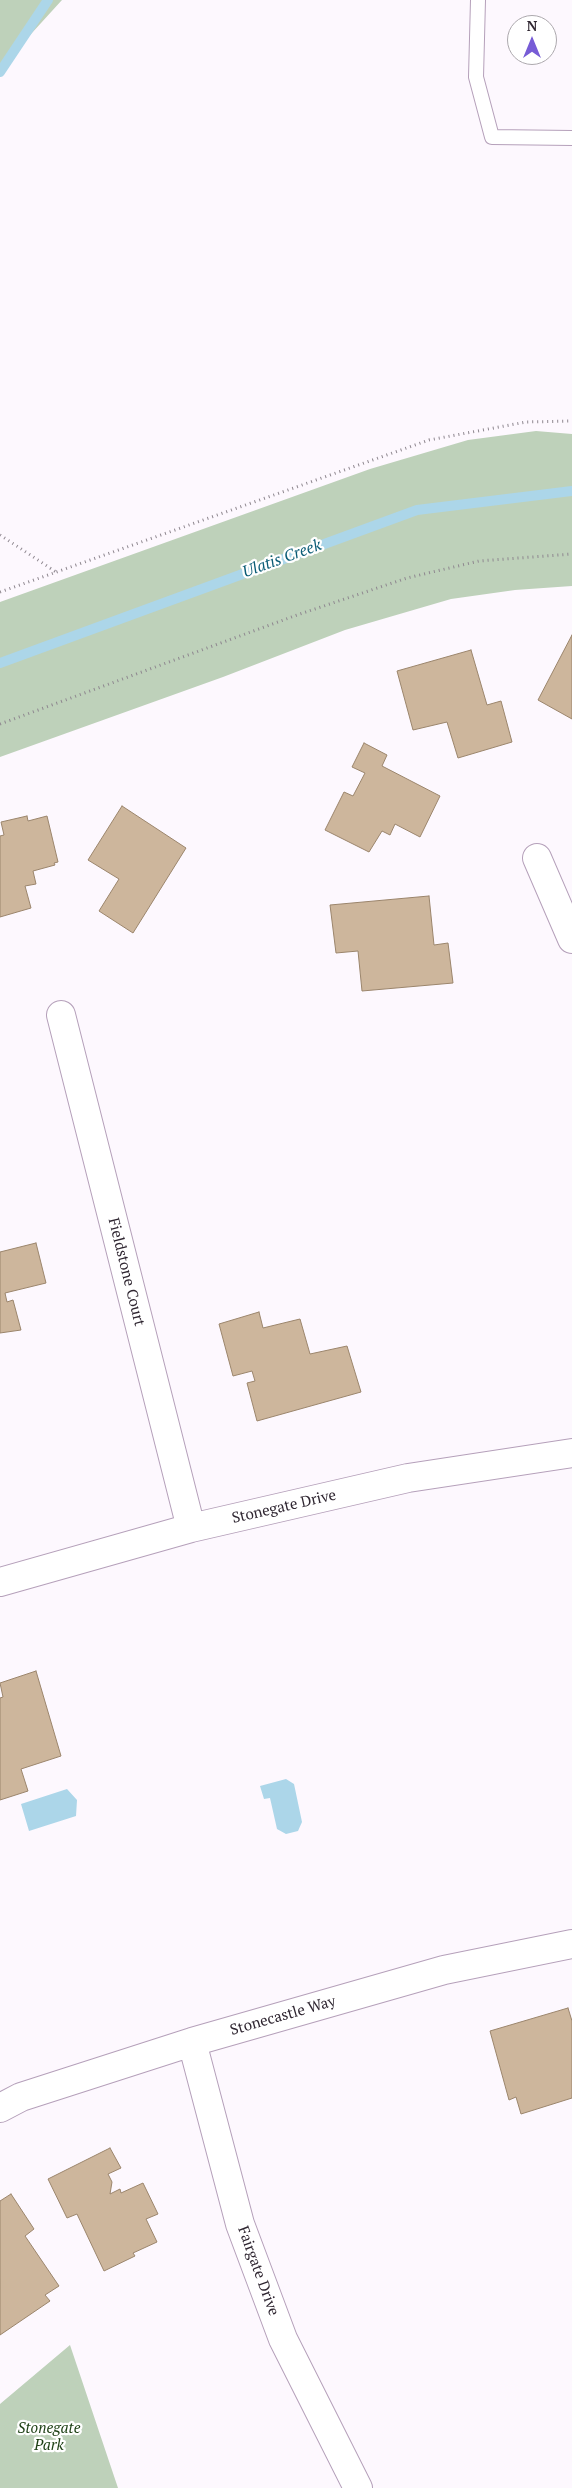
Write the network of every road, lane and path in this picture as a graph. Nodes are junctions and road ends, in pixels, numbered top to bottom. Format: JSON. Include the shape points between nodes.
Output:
{"nodes":[{"id":1,"x":478,"y":0,"type":"edge"},
{"id":2,"x":572,"y":138,"type":"edge"},
{"id":3,"x":572,"y":420,"type":"edge"},
{"id":4,"x":0,"y":535,"type":"edge"},
{"id":5,"x":572,"y":554,"type":"edge"},
{"id":6,"x":56,"y":572,"type":"junction"},
{"id":7,"x":0,"y":592,"type":"edge"},
{"id":8,"x":0,"y":724,"type":"edge"},
{"id":9,"x":537,"y":858,"type":"dead end"},
{"id":10,"x":572,"y":939,"type":"edge"},
{"id":11,"x":61,"y":1015,"type":"dead end"},
{"id":12,"x":572,"y":1453,"type":"edge"},
{"id":13,"x":191,"y":1528,"type":"junction"},
{"id":14,"x":0,"y":1582,"type":"edge"},
{"id":15,"x":572,"y":1944,"type":"edge"},
{"id":16,"x":192,"y":2042,"type":"junction"},
{"id":17,"x":0,"y":2108,"type":"edge"},
{"id":18,"x":358,"y":2488,"type":"edge"}],
"edges":[{"from":1,"to":2,"type":"lane","via":[[476,77],[492,137]]},
{"from":3,"to":6,"type":"path","via":[[526,422],[430,440]]},
{"from":4,"to":6,"type":"path"},
{"from":5,"to":8,"type":"path","via":[[479,561],[407,578]]},
{"from":6,"to":7,"type":"path"},
{"from":9,"to":10,"type":"street"},
{"from":11,"to":13,"type":"street","name":"Fieldstone Court"},
{"from":12,"to":13,"type":"street","name":"Stonegate Drive","via":[[408,1478]]},
{"from":13,"to":14,"type":"street","name":"Stonegate Drive"},
{"from":15,"to":16,"type":"street","name":"Stonecastle Way","via":[[444,1970]]},
{"from":16,"to":17,"type":"street","name":"Stonecastle Way","via":[[20,2097]]},
{"from":16,"to":18,"type":"street","name":"Fairgate Drive","via":[[244,2233],[283,2339]]}]}
